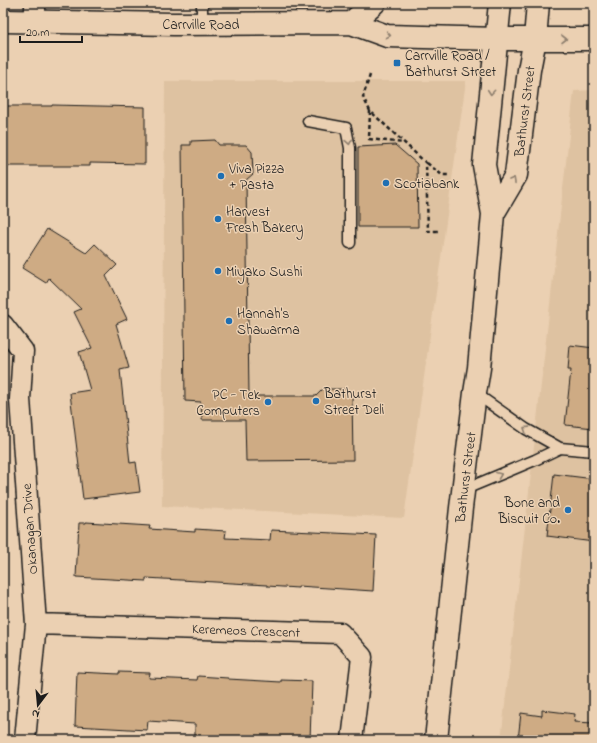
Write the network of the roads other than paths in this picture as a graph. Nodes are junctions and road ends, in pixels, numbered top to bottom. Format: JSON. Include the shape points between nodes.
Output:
{"nodes":[{"id":1,"x":374,"y":3,"type":"edge"},
{"id":2,"x":500,"y":3,"type":"edge"},
{"id":3,"x":538,"y":3,"type":"edge"},
{"id":4,"x":35,"y":12,"type":"edge"},
{"id":5,"x":202,"y":13,"type":"edge"},
{"id":6,"x":3,"y":21,"type":"edge"},
{"id":7,"x":351,"y":23,"type":"junction"},
{"id":8,"x":497,"y":39,"type":"junction"},
{"id":9,"x":535,"y":39,"type":"junction"},
{"id":10,"x":594,"y":39,"type":"edge"},
{"id":11,"x":308,"y":121,"type":"dead end"},
{"id":12,"x":493,"y":214,"type":"junction"},
{"id":13,"x":350,"y":243,"type":"dead end"},
{"id":14,"x":3,"y":325,"type":"edge"},
{"id":15,"x":474,"y":393,"type":"junction"},
{"id":16,"x":560,"y":448,"type":"junction"},
{"id":17,"x":594,"y":451,"type":"edge"},
{"id":18,"x":463,"y":490,"type":"junction"},
{"id":19,"x":36,"y":624,"type":"junction"},
{"id":20,"x":25,"y":740,"type":"edge"},
{"id":21,"x":352,"y":740,"type":"edge"},
{"id":22,"x":436,"y":740,"type":"edge"}],
"edges":[{"from":1,"to":7,"type":"main road"},
{"from":2,"to":8,"type":"main road","name":"Bathurst Street"},
{"from":3,"to":9,"type":"main road","name":"Bathurst Street"},
{"from":4,"to":5,"type":"main road","name":"Carrville Road"},
{"from":4,"to":6,"type":"main road","name":"Carrville Road"},
{"from":5,"to":7,"type":"main road","name":"Carrville Road"},
{"from":7,"to":8,"type":"main road","name":"Carrville Road","one_way":true,"via":[[387,36]]},
{"from":8,"to":9,"type":"main road","name":"Carrville Road"},
{"from":8,"to":12,"type":"main road","name":"Bathurst Street","one_way":true,"via":[[484,165]]},
{"from":9,"to":10,"type":"main road","name":"Carrville Road","one_way":true},
{"from":12,"to":9,"type":"main road","name":"Bathurst Street","one_way":true,"via":[[516,175]]},
{"from":11,"to":13,"type":"lane","one_way":true,"via":[[346,128],[350,148]]},
{"from":12,"to":15,"type":"main road","name":"Bathurst Street","via":[[479,368]]},
{"from":14,"to":19,"type":"street","name":"Okanagan Drive","via":[[23,351],[20,399]]},
{"from":16,"to":15,"type":"lane","one_way":true,"via":[[526,429]]},
{"from":15,"to":18,"type":"main road","name":"Bathurst Street"},
{"from":16,"to":17,"type":"lane"},
{"from":18,"to":16,"type":"lane","one_way":true},
{"from":18,"to":22,"type":"main road","name":"Bathurst Street"},
{"from":19,"to":20,"type":"street","name":"Okanagan Drive"},
{"from":19,"to":21,"type":"street","name":"Keremeos Crescent","via":[[340,633],[362,657]]}]}
